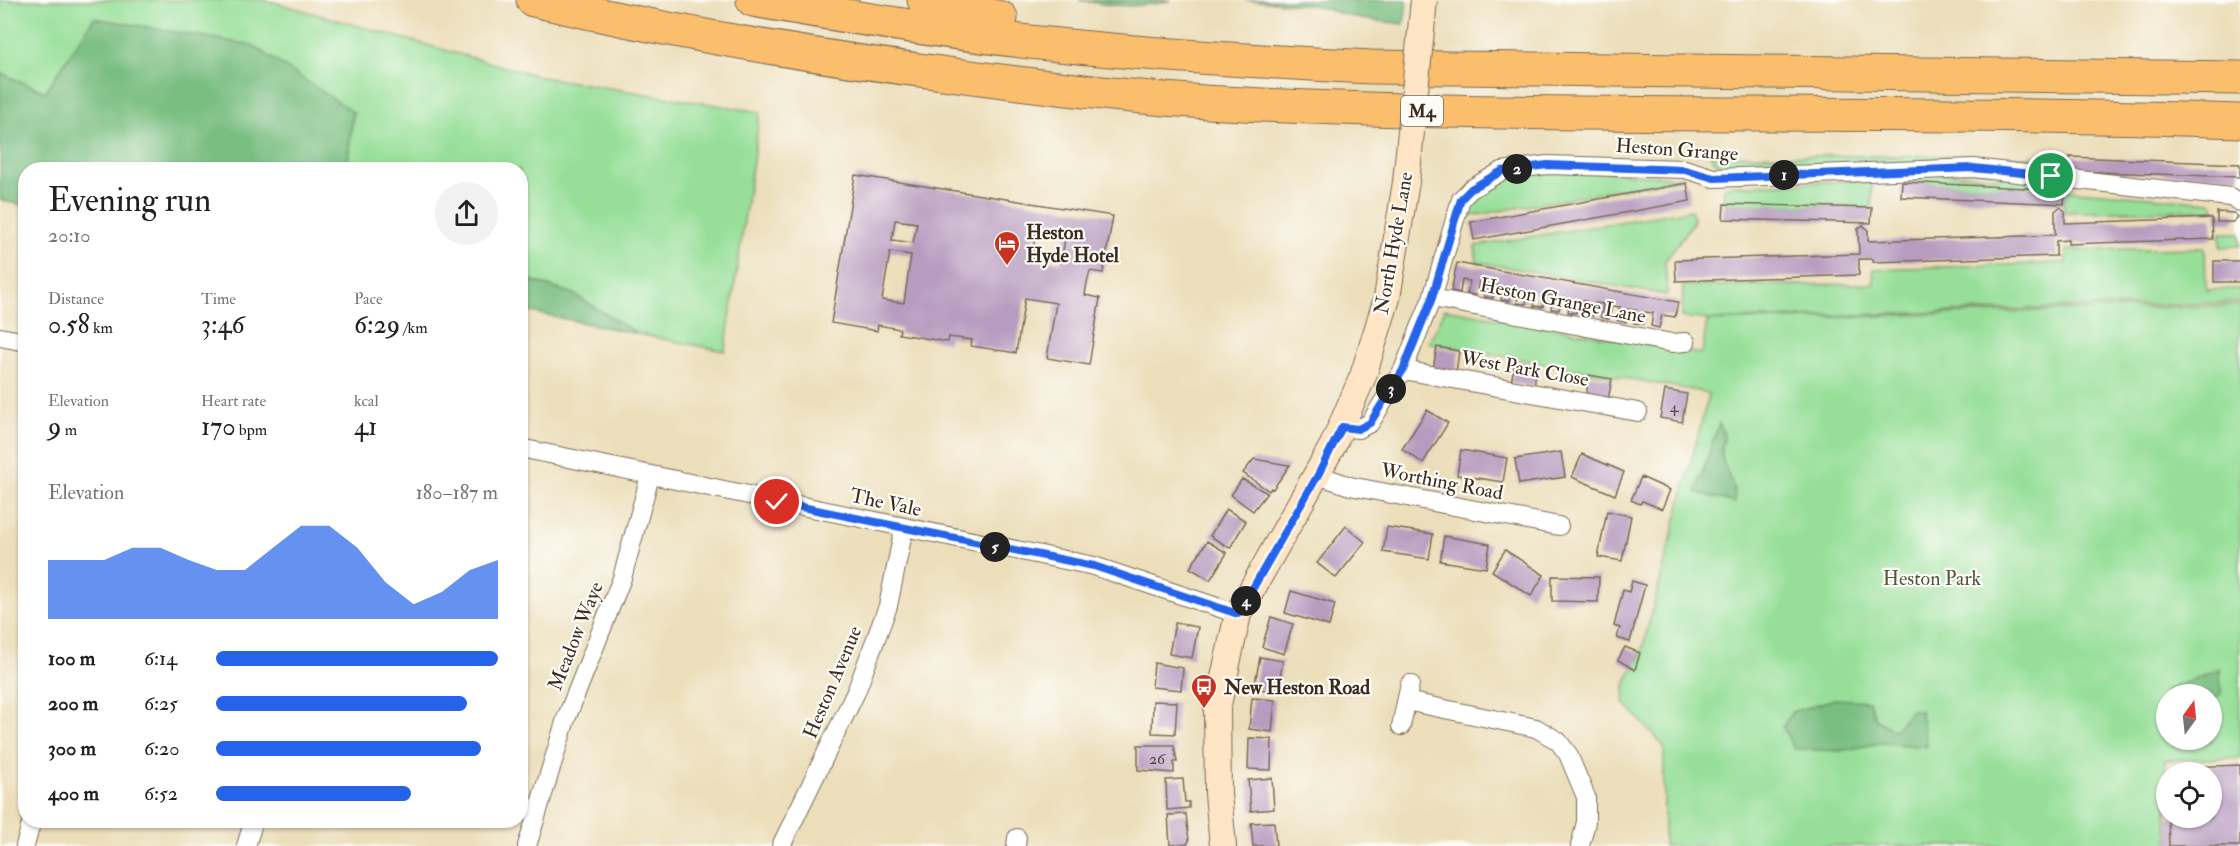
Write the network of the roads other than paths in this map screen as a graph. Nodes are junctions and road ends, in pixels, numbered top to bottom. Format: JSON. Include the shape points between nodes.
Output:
{"nodes":[{"id":1,"x":533,"y":0,"type":"edge"},
{"id":2,"x":753,"y":0,"type":"edge"},
{"id":3,"x":924,"y":0,"type":"edge"},
{"id":4,"x":1424,"y":0,"type":"edge"},
{"id":5,"x":1236,"y":60,"type":"junction"},
{"id":6,"x":2240,"y":78,"type":"edge"},
{"id":7,"x":2240,"y":121,"type":"edge"},
{"id":8,"x":2240,"y":202,"type":"edge"},
{"id":9,"x":1432,"y":298,"type":"junction"},
{"id":10,"x":0,"y":337,"type":"edge"},
{"id":11,"x":18,"y":340,"type":"edge"},
{"id":12,"x":1686,"y":342,"type":"dead end"},
{"id":13,"x":1403,"y":370,"type":"junction"},
{"id":14,"x":1638,"y":411,"type":"dead end"},
{"id":15,"x":1342,"y":427,"type":"junction"},
{"id":16,"x":528,"y":450,"type":"edge"},
{"id":17,"x":1318,"y":475,"type":"junction"},
{"id":18,"x":651,"y":476,"type":"junction"},
{"id":19,"x":1559,"y":526,"type":"dead end"},
{"id":20,"x":904,"y":528,"type":"junction"},
{"id":21,"x":1238,"y":614,"type":"junction"},
{"id":22,"x":1401,"y":726,"type":"dead end"},
{"id":23,"x":30,"y":828,"type":"edge"},
{"id":24,"x":252,"y":828,"type":"edge"},
{"id":25,"x":25,"y":846,"type":"edge"},
{"id":26,"x":246,"y":846,"type":"edge"},
{"id":27,"x":527,"y":846,"type":"edge"},
{"id":28,"x":781,"y":846,"type":"edge"},
{"id":29,"x":1223,"y":846,"type":"edge"},
{"id":30,"x":1580,"y":846,"type":"edge"}],
"edges":[{"from":1,"to":7,"type":"highway","number":"M4","via":[[834,59],[1031,85],[1217,102],[1476,112],[2018,115]]},
{"from":2,"to":5,"type":"highway","number":"M4","via":[[878,22],[1047,44]]},
{"from":3,"to":5,"type":"highway","via":[[982,15]]},
{"from":4,"to":15,"type":"street","name":"North Hyde Lane","bridge":true,"via":[[1406,182],[1387,298],[1363,376]]},
{"from":5,"to":6,"type":"highway","number":"M4","via":[[1525,71]]},
{"from":8,"to":9,"type":"street","name":"Heston Grange","via":[[2230,196],[1973,168],[1714,178],[1685,170],[1547,165],[1502,171],[1461,199]]},
{"from":9,"to":12,"type":"street","name":"Heston Grange Lane","via":[[1672,343]]},
{"from":9,"to":13,"type":"street","name":"Heston Grange"},
{"from":10,"to":11,"type":"street"},
{"from":13,"to":14,"type":"street","name":"West Park Close"},
{"from":13,"to":15,"type":"street","name":"Heston Grange","via":[[1370,423],[1358,429]]},
{"from":15,"to":17,"type":"street","name":"North Hyde Lane"},
{"from":16,"to":18,"type":"street","name":"The Vale"},
{"from":17,"to":19,"type":"street","name":"Worthing Road","via":[[1350,486]]},
{"from":17,"to":21,"type":"street","name":"North Hyde Lane"},
{"from":18,"to":20,"type":"street","name":"The Vale"},
{"from":18,"to":27,"type":"street","name":"Meadow Waye","via":[[622,578],[566,719]]},
{"from":20,"to":21,"type":"street","name":"The Vale","via":[[1094,566]]},
{"from":20,"to":28,"type":"street","name":"Heston Avenue","via":[[888,606],[856,692]]},
{"from":21,"to":29,"type":"street","name":"North Hyde Lane","via":[[1217,709]]},
{"from":22,"to":30,"type":"street","via":[[1408,693],[1536,728],[1558,741],[1568,754],[1586,797],[1586,822]]},
{"from":23,"to":25,"type":"street"},
{"from":24,"to":26,"type":"street"}]}
